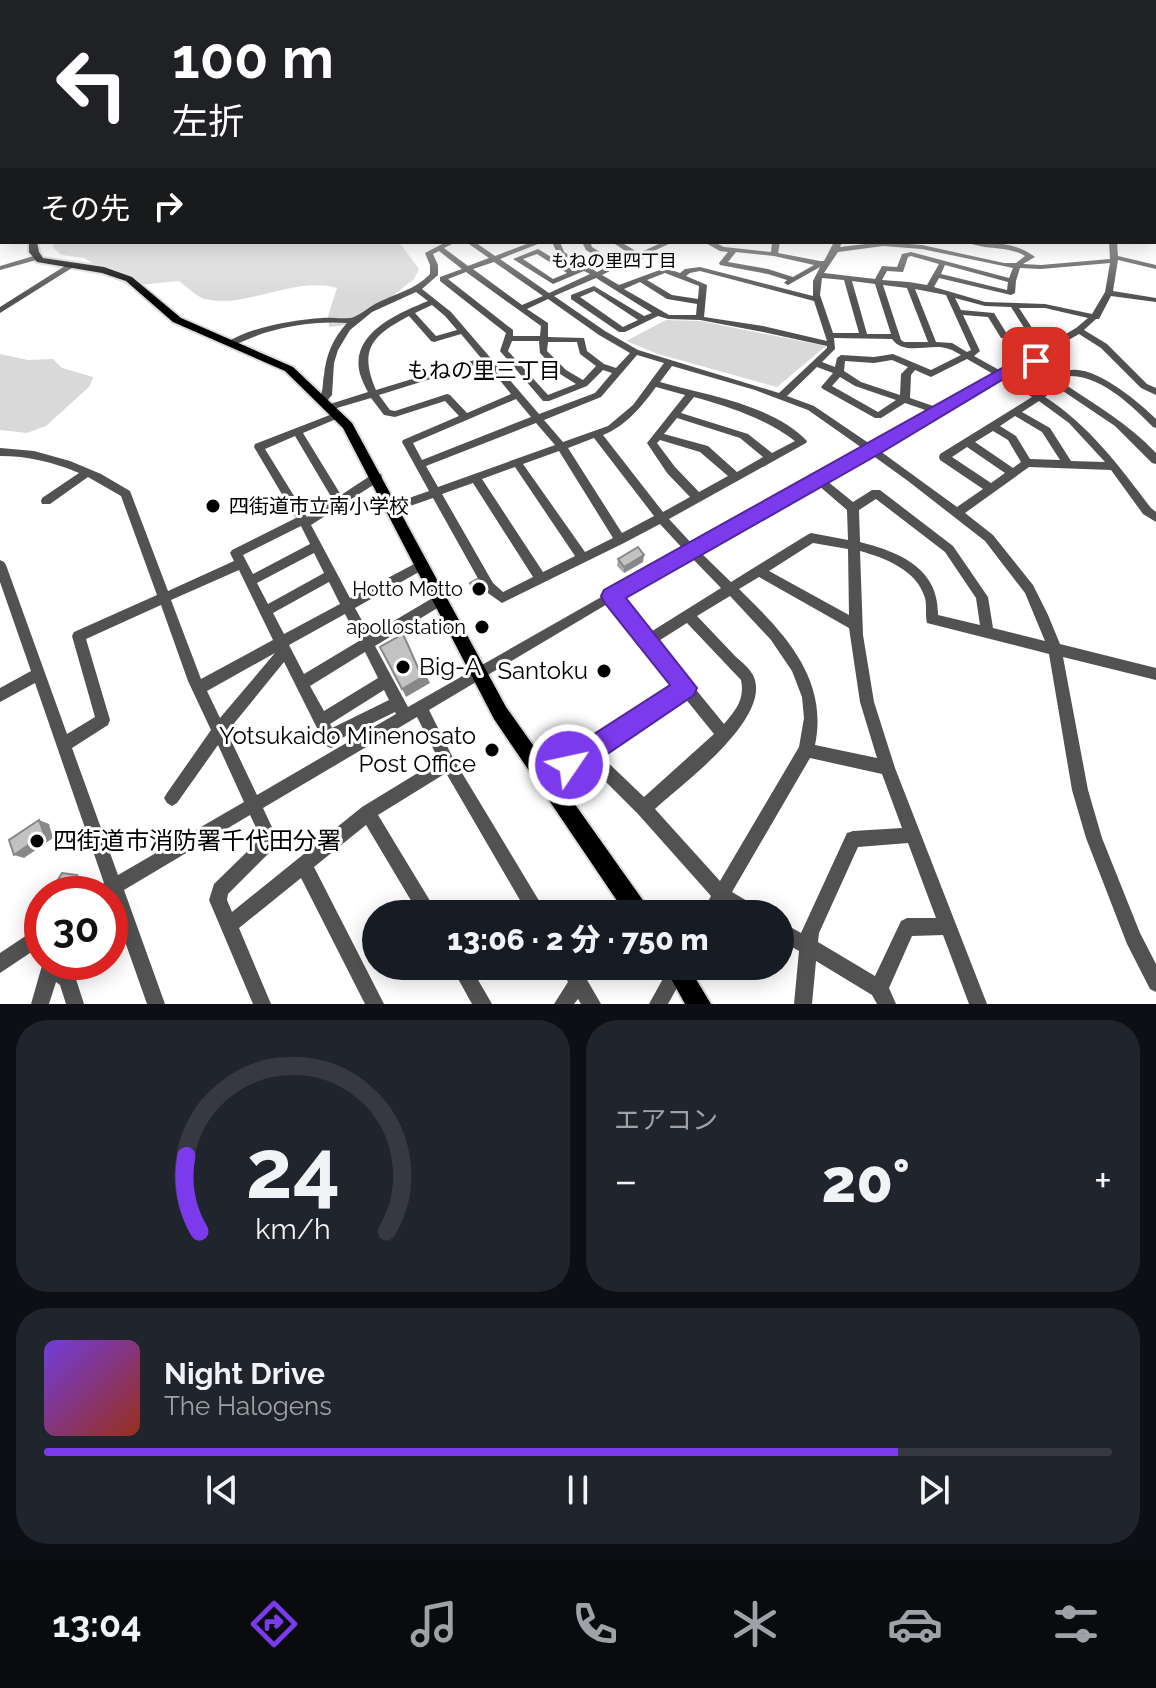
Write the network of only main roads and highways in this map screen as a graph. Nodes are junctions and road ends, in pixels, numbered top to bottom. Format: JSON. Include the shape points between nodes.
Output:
{"nodes":[{"id":1,"x":35,"y":250,"type":"edge"},
{"id":2,"x":629,"y":900,"type":"edge"},
{"id":3,"x":685,"y":980,"type":"edge"},
{"id":4,"x":699,"y":1004,"type":"edge"}],
"edges":[{"from":1,"to":2,"type":"main road","via":[[46,262],[129,279],[177,320],[289,369],[330,407],[356,437],[500,713]]},
{"from":3,"to":4,"type":"main road"}]}
